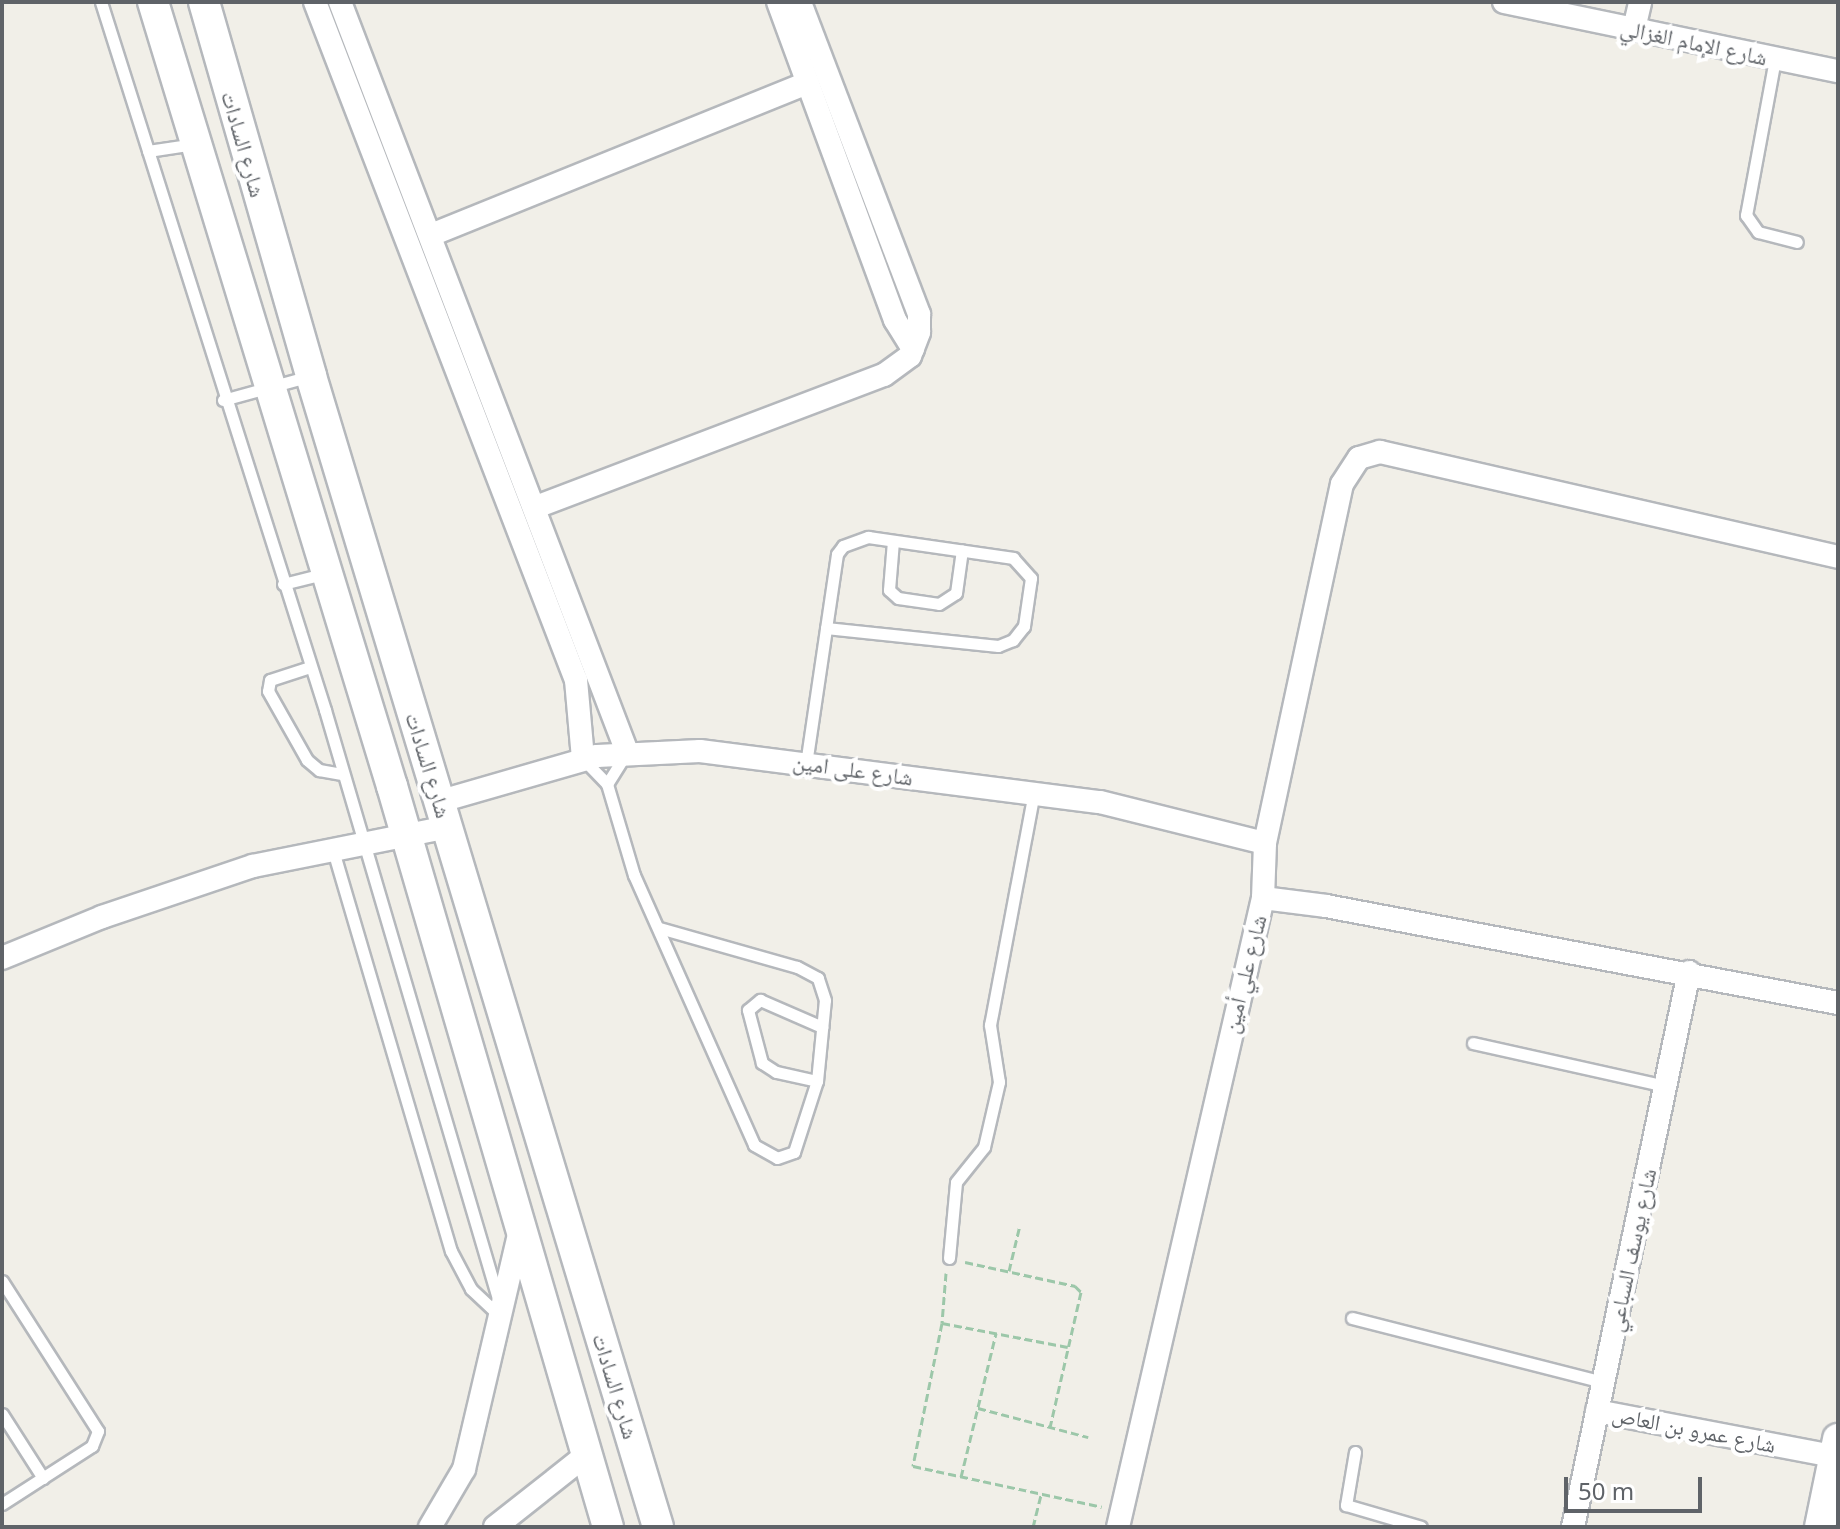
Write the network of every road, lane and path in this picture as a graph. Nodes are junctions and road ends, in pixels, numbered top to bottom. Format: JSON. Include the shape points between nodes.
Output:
{"nodes":[{"id":1,"x":101,"y":2,"type":"edge"},
{"id":2,"x":153,"y":2,"type":"edge"},
{"id":3,"x":204,"y":2,"type":"edge"},
{"id":4,"x":315,"y":2,"type":"edge"},
{"id":5,"x":340,"y":2,"type":"edge"},
{"id":6,"x":778,"y":2,"type":"edge"},
{"id":7,"x":800,"y":2,"type":"edge"},
{"id":8,"x":1504,"y":2,"type":"edge"},
{"id":9,"x":1640,"y":2,"type":"edge"},
{"id":10,"x":1634,"y":29,"type":"junction"},
{"id":11,"x":1775,"y":59,"type":"junction"},
{"id":12,"x":1838,"y":71,"type":"edge"},
{"id":13,"x":807,"y":83,"type":"junction"},
{"id":14,"x":370,"y":115,"type":"junction"},
{"id":15,"x":197,"y":144,"type":"junction"},
{"id":16,"x":148,"y":151,"type":"junction"},
{"id":17,"x":431,"y":235,"type":"junction"},
{"id":18,"x":1797,"y":242,"type":"dead end"},
{"id":19,"x":913,"y":349,"type":"junction"},
{"id":20,"x":311,"y":376,"type":"junction"},
{"id":21,"x":270,"y":388,"type":"junction"},
{"id":22,"x":493,"y":398,"type":"junction"},
{"id":23,"x":223,"y":400,"type":"junction"},
{"id":24,"x":471,"y":405,"type":"junction"},
{"id":25,"x":536,"y":507,"type":"junction"},
{"id":26,"x":893,"y":541,"type":"junction"},
{"id":27,"x":962,"y":550,"type":"junction"},
{"id":28,"x":1838,"y":557,"type":"edge"},
{"id":29,"x":327,"y":572,"type":"junction"},
{"id":30,"x":283,"y":584,"type":"junction"},
{"id":31,"x":826,"y":628,"type":"junction"},
{"id":32,"x":310,"y":667,"type":"junction"},
{"id":33,"x":627,"y":752,"type":"junction"},
{"id":34,"x":426,"y":754,"type":"junction"},
{"id":35,"x":583,"y":759,"type":"junction"},
{"id":36,"x":806,"y":764,"type":"junction"},
{"id":37,"x":386,"y":765,"type":"junction"},
{"id":38,"x":342,"y":774,"type":"junction"},
{"id":39,"x":607,"y":784,"type":"junction"},
{"id":40,"x":1034,"y":793,"type":"junction"},
{"id":41,"x":445,"y":814,"type":"junction"},
{"id":42,"x":407,"y":835,"type":"junction"},
{"id":43,"x":362,"y":841,"type":"junction"},
{"id":44,"x":1265,"y":843,"type":"junction"},
{"id":45,"x":332,"y":847,"type":"junction"},
{"id":46,"x":1263,"y":898,"type":"junction"},
{"id":47,"x":659,"y":928,"type":"junction"},
{"id":48,"x":2,"y":958,"type":"edge"},
{"id":49,"x":1689,"y":972,"type":"junction"},
{"id":50,"x":1838,"y":1003,"type":"edge"},
{"id":51,"x":822,"y":1027,"type":"junction"},
{"id":52,"x":1473,"y":1043,"type":"dead end"},
{"id":53,"x":817,"y":1081,"type":"junction"},
{"id":54,"x":1665,"y":1086,"type":"junction"},
{"id":55,"x":1020,"y":1225,"type":"dead end"},
{"id":56,"x":521,"y":1226,"type":"junction"},
{"id":57,"x":949,"y":1258,"type":"junction"},
{"id":58,"x":1009,"y":1271,"type":"junction"},
{"id":59,"x":2,"y":1281,"type":"edge"},
{"id":60,"x":503,"y":1318,"type":"junction"},
{"id":61,"x":1352,"y":1318,"type":"dead end"},
{"id":62,"x":942,"y":1323,"type":"junction"},
{"id":63,"x":996,"y":1333,"type":"junction"},
{"id":64,"x":1068,"y":1347,"type":"junction"},
{"id":65,"x":1604,"y":1382,"type":"junction"},
{"id":66,"x":978,"y":1408,"type":"junction"},
{"id":67,"x":1597,"y":1411,"type":"junction"},
{"id":68,"x":2,"y":1414,"type":"edge"},
{"id":69,"x":1050,"y":1427,"type":"junction"},
{"id":70,"x":1088,"y":1437,"type":"dead end"},
{"id":71,"x":1837,"y":1451,"type":"edge"},
{"id":72,"x":1355,"y":1452,"type":"dead end"},
{"id":73,"x":585,"y":1456,"type":"junction"},
{"id":74,"x":961,"y":1477,"type":"junction"},
{"id":75,"x":43,"y":1478,"type":"junction"},
{"id":76,"x":1041,"y":1494,"type":"junction"},
{"id":77,"x":2,"y":1504,"type":"edge"},
{"id":78,"x":1120,"y":1519,"type":"edge"},
{"id":79,"x":497,"y":1526,"type":"edge"},
{"id":80,"x":430,"y":1527,"type":"edge"},
{"id":81,"x":608,"y":1527,"type":"edge"},
{"id":82,"x":658,"y":1527,"type":"edge"},
{"id":83,"x":1033,"y":1527,"type":"edge"},
{"id":84,"x":1421,"y":1527,"type":"edge"},
{"id":85,"x":1573,"y":1527,"type":"edge"},
{"id":86,"x":1820,"y":1527,"type":"edge"}],
"edges":[{"from":1,"to":16,"type":"lane"},
{"from":2,"to":15,"type":"main road","name":"شارع السادات"},
{"from":3,"to":20,"type":"main road","name":"شارع السادات"},
{"from":4,"to":14,"type":"street"},
{"from":5,"to":14,"type":"street"},
{"from":6,"to":13,"type":"street"},
{"from":7,"to":19,"type":"street","via":[[916,305],[920,323]]},
{"from":8,"to":10,"type":"street","name":"شارع الإمام الغزالي"},
{"from":9,"to":10,"type":"street"},
{"from":10,"to":11,"type":"street","name":"شارع الإمام الغزالي"},
{"from":11,"to":12,"type":"street","name":"شارع الإمام الغزالي"},
{"from":11,"to":18,"type":"lane","via":[[1746,215],[1758,232]]},
{"from":13,"to":17,"type":"street"},
{"from":13,"to":19,"type":"street","via":[[895,320]]},
{"from":14,"to":17,"type":"street"},
{"from":14,"to":24,"type":"street"},
{"from":15,"to":16,"type":"lane"},
{"from":15,"to":21,"type":"main road","name":"شارع السادات"},
{"from":16,"to":23,"type":"lane"},
{"from":17,"to":22,"type":"street"},
{"from":19,"to":25,"type":"street","via":[[884,375]]},
{"from":20,"to":21,"type":"lane"},
{"from":20,"to":34,"type":"main road","name":"شارع السادات"},
{"from":21,"to":23,"type":"lane"},
{"from":21,"to":29,"type":"main road","name":"شارع السادات"},
{"from":22,"to":24,"type":"street"},
{"from":22,"to":25,"type":"street"},
{"from":23,"to":30,"type":"lane"},
{"from":24,"to":35,"type":"street","via":[[576,680]]},
{"from":25,"to":33,"type":"street"},
{"from":26,"to":27,"type":"lane"},
{"from":26,"to":27,"type":"lane","via":[[889,590],[898,598],[939,604],[956,593]]},
{"from":26,"to":31,"type":"lane","via":[[859,538],[843,546]]},
{"from":27,"to":31,"type":"lane","via":[[1013,558],[1029,571],[1024,626],[1013,640],[998,646]]},
{"from":28,"to":44,"type":"street","via":[[1380,452],[1359,458],[1342,484]]},
{"from":29,"to":30,"type":"lane"},
{"from":29,"to":37,"type":"main road","name":"شارع السادات"},
{"from":30,"to":32,"type":"lane"},
{"from":31,"to":36,"type":"lane"},
{"from":32,"to":38,"type":"lane"},
{"from":32,"to":38,"type":"lane","via":[[270,680],[268,691],[307,760],[326,773]]},
{"from":33,"to":35,"type":"street","name":"شارع على امين"},
{"from":33,"to":36,"type":"street","name":"شارع على امين","via":[[700,751]]},
{"from":33,"to":39,"type":"lane"},
{"from":34,"to":37,"type":"main road"},
{"from":34,"to":41,"type":"main road","name":"شارع السادات"},
{"from":35,"to":39,"type":"lane"},
{"from":35,"to":41,"type":"street","name":"شارع على امين"},
{"from":36,"to":40,"type":"street","name":"شارع على امين"},
{"from":37,"to":42,"type":"main road","name":"شارع السادات"},
{"from":38,"to":43,"type":"lane"},
{"from":39,"to":47,"type":"lane","via":[[621,840]]},
{"from":40,"to":44,"type":"street","name":"شارع على امين","via":[[1100,802]]},
{"from":40,"to":57,"type":"lane","via":[[990,1025],[999,1082],[984,1147],[956,1182]]},
{"from":41,"to":42,"type":"street","name":"شارع على امين"},
{"from":41,"to":82,"type":"main road","name":"شارع السادات"},
{"from":42,"to":43,"type":"street","name":"شارع على امين"},
{"from":42,"to":56,"type":"main road","name":"شارع السادات"},
{"from":43,"to":45,"type":"street","name":"شارع على امين"},
{"from":43,"to":60,"type":"lane"},
{"from":44,"to":46,"type":"street"},
{"from":45,"to":48,"type":"street","name":"شارع على امين","via":[[253,866]]},
{"from":45,"to":60,"type":"lane","via":[[451,1251],[471,1289]]},
{"from":46,"to":49,"type":"street","name":"شارع علي أمين"},
{"from":46,"to":78,"type":"street","name":"شارع علي أمين"},
{"from":47,"to":51,"type":"lane","via":[[807,971],[824,989]]},
{"from":47,"to":53,"type":"lane","via":[[760,1152],[777,1158],[799,1145]]},
{"from":49,"to":50,"type":"street","name":"شارع علي أمين"},
{"from":49,"to":54,"type":"street","name":"شارع يوسف السباعي"},
{"from":51,"to":53,"type":"lane"},
{"from":51,"to":53,"type":"lane","via":[[760,1000],[748,1010],[762,1063],[776,1072]]},
{"from":52,"to":54,"type":"lane"},
{"from":54,"to":65,"type":"street","name":"شارع يوسف السباعي"},
{"from":55,"to":58,"type":"path"},
{"from":56,"to":60,"type":"street"},
{"from":56,"to":73,"type":"main road","name":"شارع السادات"},
{"from":57,"to":58,"type":"path"},
{"from":57,"to":62,"type":"path"},
{"from":58,"to":64,"type":"path","via":[[1075,1286],[1081,1292]]},
{"from":59,"to":75,"type":"lane","via":[[98,1431],[92,1446]]},
{"from":60,"to":80,"type":"street","via":[[464,1469]]},
{"from":61,"to":65,"type":"lane"},
{"from":62,"to":63,"type":"path"},
{"from":62,"to":74,"type":"path","via":[[910,1458],[920,1471]]},
{"from":63,"to":64,"type":"path"},
{"from":63,"to":66,"type":"path"},
{"from":64,"to":69,"type":"path"},
{"from":65,"to":67,"type":"street","name":"شارع يوسف السباعي"},
{"from":66,"to":69,"type":"path"},
{"from":66,"to":74,"type":"path"},
{"from":67,"to":71,"type":"street","name":"شارع عمرو بن العاص"},
{"from":67,"to":85,"type":"street","name":"شارع يوسف السباعي"},
{"from":68,"to":75,"type":"lane"},
{"from":69,"to":70,"type":"path"},
{"from":71,"to":86,"type":"main road"},
{"from":72,"to":84,"type":"lane","via":[[1346,1505]]},
{"from":73,"to":79,"type":"street"},
{"from":73,"to":81,"type":"main road","name":"شارع السادات"},
{"from":74,"to":76,"type":"path"},
{"from":75,"to":77,"type":"lane"},
{"from":76,"to":78,"type":"path"},
{"from":76,"to":83,"type":"path"}]}
